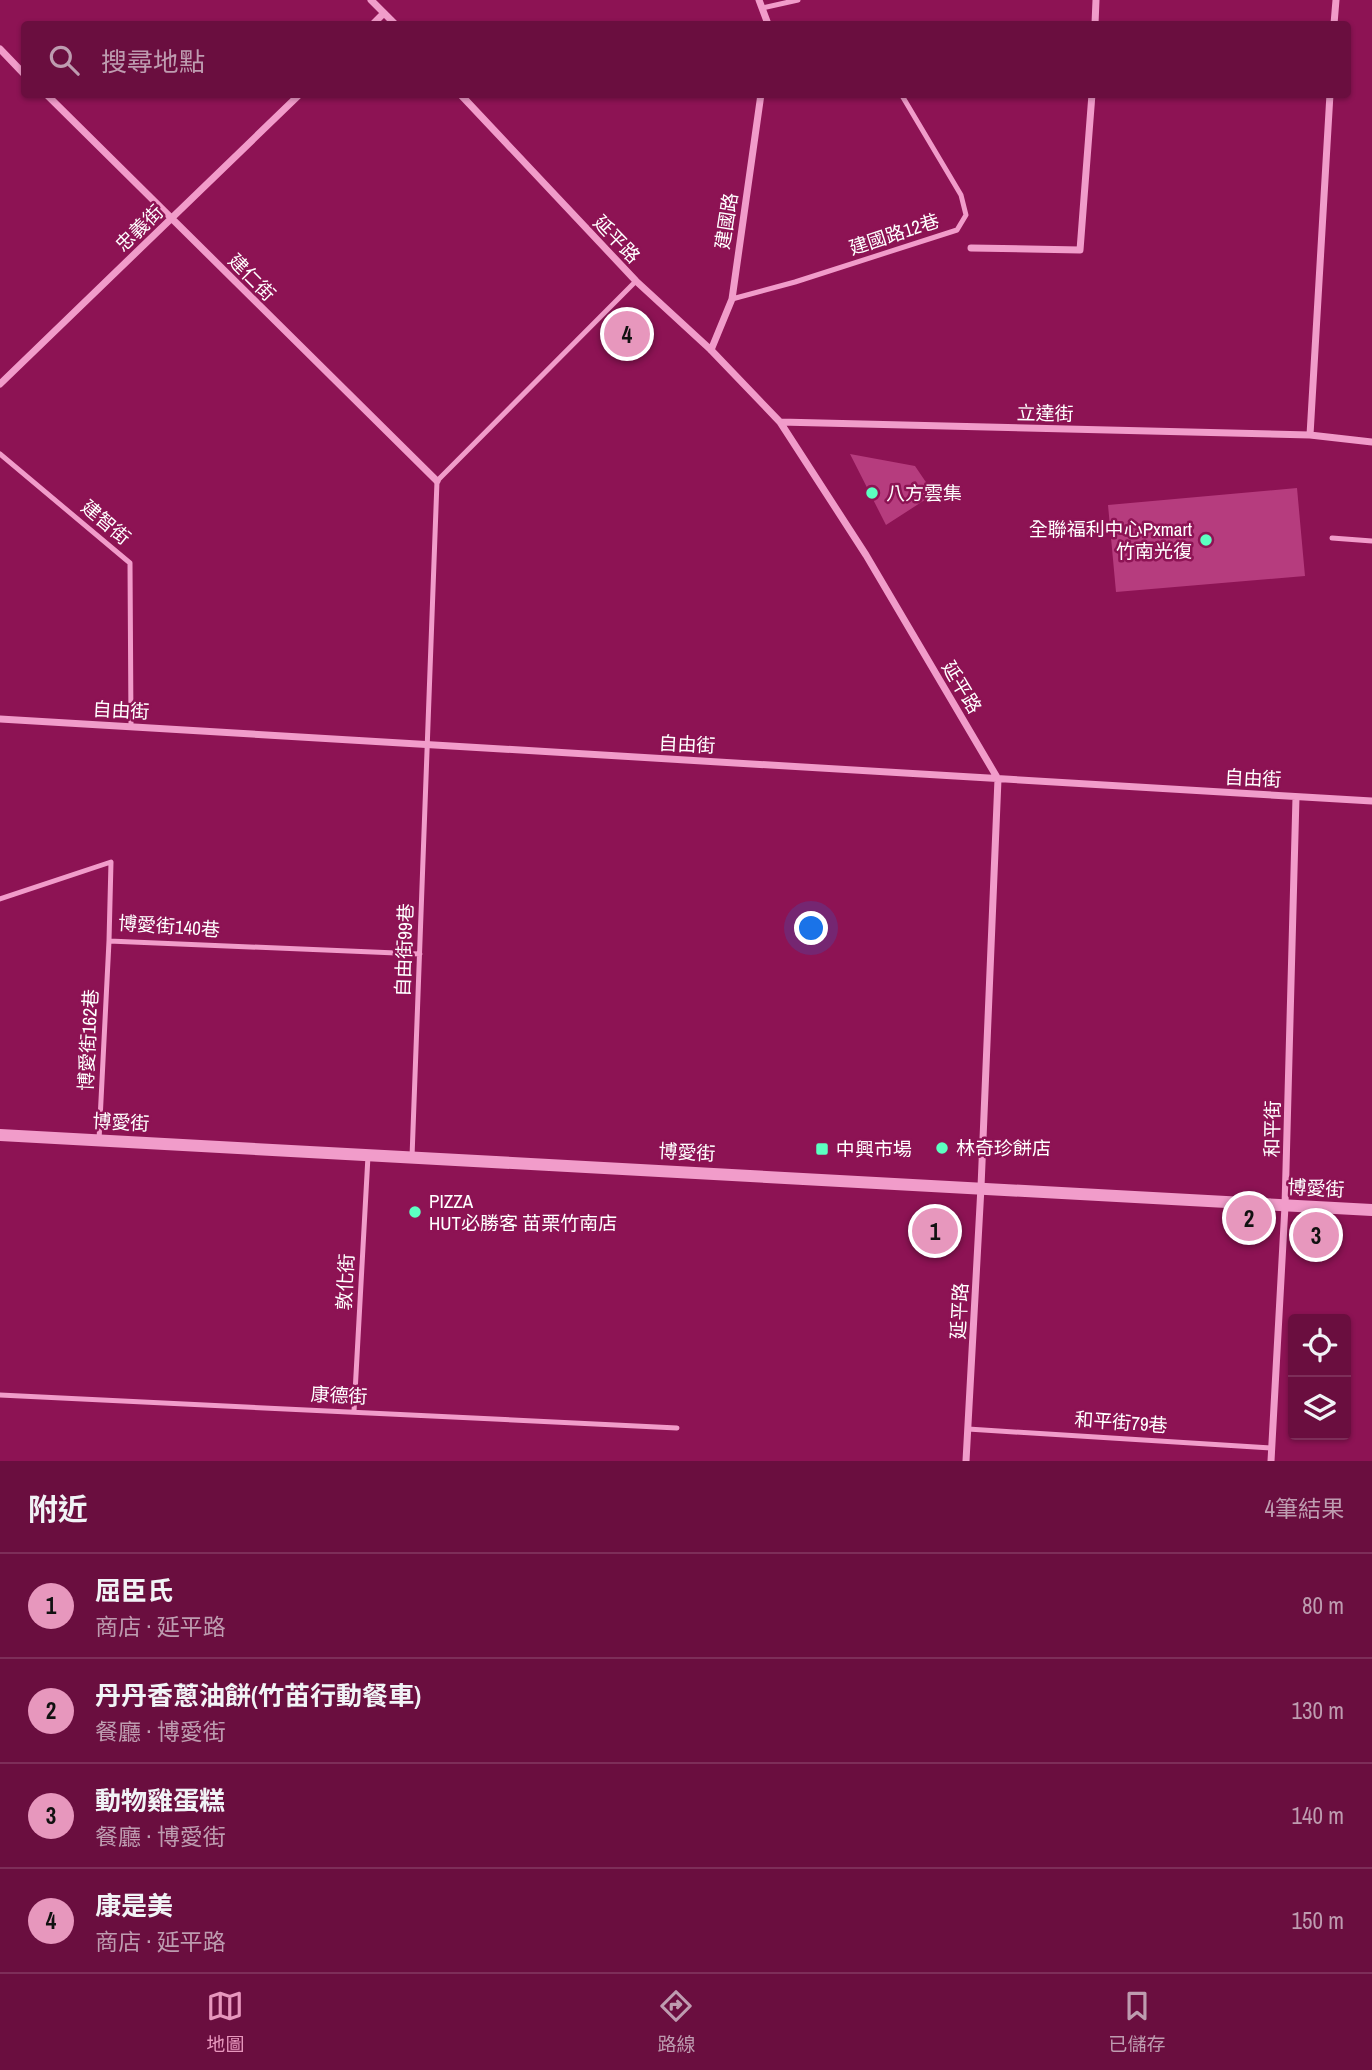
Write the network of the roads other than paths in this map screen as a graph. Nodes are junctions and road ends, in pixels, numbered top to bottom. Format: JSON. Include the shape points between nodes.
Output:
{"nodes":[{"id":1,"x":371,"y":0,"type":"edge"},
{"id":2,"x":798,"y":0,"type":"edge"},
{"id":3,"x":1096,"y":0,"type":"edge"},
{"id":4,"x":1336,"y":0,"type":"edge"},
{"id":5,"x":760,"y":4,"type":"edge"},
{"id":6,"x":384,"y":13,"type":"junction"},
{"id":7,"x":376,"y":21,"type":"edge"},
{"id":8,"x":392,"y":21,"type":"edge"},
{"id":9,"x":767,"y":21,"type":"edge"},
{"id":10,"x":1095,"y":21,"type":"edge"},
{"id":11,"x":1335,"y":21,"type":"edge"},
{"id":12,"x":0,"y":49,"type":"edge"},
{"id":13,"x":21,"y":71,"type":"edge"},
{"id":14,"x":50,"y":98,"type":"edge"},
{"id":15,"x":296,"y":98,"type":"edge"},
{"id":16,"x":464,"y":98,"type":"edge"},
{"id":17,"x":760,"y":98,"type":"edge"},
{"id":18,"x":903,"y":98,"type":"edge"},
{"id":19,"x":1092,"y":98,"type":"edge"},
{"id":20,"x":1330,"y":98,"type":"edge"},
{"id":21,"x":171,"y":219,"type":"junction"},
{"id":22,"x":971,"y":248,"type":"dead end"},
{"id":23,"x":636,"y":281,"type":"junction"},
{"id":24,"x":732,"y":299,"type":"junction"},
{"id":25,"x":711,"y":350,"type":"junction"},
{"id":26,"x":0,"y":384,"type":"edge"},
{"id":27,"x":780,"y":422,"type":"junction"},
{"id":28,"x":1310,"y":435,"type":"junction"},
{"id":29,"x":1372,"y":442,"type":"edge"},
{"id":30,"x":0,"y":454,"type":"edge"},
{"id":31,"x":437,"y":481,"type":"junction"},
{"id":32,"x":1332,"y":538,"type":"dead end"},
{"id":33,"x":1372,"y":541,"type":"edge"},
{"id":34,"x":0,"y":719,"type":"edge"},
{"id":35,"x":131,"y":726,"type":"junction"},
{"id":36,"x":428,"y":744,"type":"junction"},
{"id":37,"x":998,"y":779,"type":"junction"},
{"id":38,"x":1296,"y":797,"type":"junction"},
{"id":39,"x":1372,"y":801,"type":"edge"},
{"id":40,"x":0,"y":899,"type":"edge"},
{"id":41,"x":109,"y":941,"type":"junction"},
{"id":42,"x":420,"y":954,"type":"junction"},
{"id":43,"x":0,"y":1135,"type":"edge"},
{"id":44,"x":99,"y":1140,"type":"junction"},
{"id":45,"x":368,"y":1154,"type":"junction"},
{"id":46,"x":412,"y":1157,"type":"junction"},
{"id":47,"x":981,"y":1187,"type":"junction"},
{"id":48,"x":1286,"y":1206,"type":"junction"},
{"id":49,"x":1372,"y":1210,"type":"edge"},
{"id":50,"x":0,"y":1395,"type":"edge"},
{"id":51,"x":354,"y":1411,"type":"junction"},
{"id":52,"x":677,"y":1428,"type":"dead end"},
{"id":53,"x":968,"y":1429,"type":"junction"},
{"id":54,"x":1271,"y":1448,"type":"junction"},
{"id":55,"x":966,"y":1461,"type":"edge"},
{"id":56,"x":1270,"y":1461,"type":"edge"}],
"edges":[{"from":1,"to":6,"type":"street"},
{"from":2,"to":5,"type":"lane"},
{"from":3,"to":10,"type":"street"},
{"from":4,"to":11,"type":"street"},
{"from":5,"to":9,"type":"street"},
{"from":6,"to":7,"type":"street"},
{"from":6,"to":8,"type":"street"},
{"from":12,"to":13,"type":"street"},
{"from":14,"to":21,"type":"street","name":"建仁街"},
{"from":15,"to":21,"type":"street","name":"忠義街"},
{"from":16,"to":23,"type":"street","name":"延平路"},
{"from":17,"to":24,"type":"street","name":"建國路"},
{"from":18,"to":24,"type":"lane","name":"建國路12巷","via":[[961,195],[966,215],[957,230]]},
{"from":19,"to":22,"type":"street","via":[[1080,250]]},
{"from":20,"to":28,"type":"street"},
{"from":21,"to":26,"type":"street","name":"忠義街"},
{"from":21,"to":31,"type":"street","name":"建仁街"},
{"from":23,"to":25,"type":"street","name":"延平路"},
{"from":23,"to":31,"type":"lane"},
{"from":24,"to":25,"type":"street","name":"建國路"},
{"from":25,"to":27,"type":"street","name":"延平路"},
{"from":27,"to":28,"type":"street","name":"立達街"},
{"from":27,"to":37,"type":"street","name":"延平路","via":[[866,555]]},
{"from":28,"to":29,"type":"street","name":"立達街"},
{"from":30,"to":35,"type":"lane","name":"建智街","via":[[130,564]]},
{"from":31,"to":36,"type":"lane"},
{"from":32,"to":33,"type":"lane"},
{"from":34,"to":35,"type":"street","name":"自由街"},
{"from":35,"to":36,"type":"street","name":"自由街"},
{"from":36,"to":37,"type":"street","name":"自由街"},
{"from":36,"to":42,"type":"lane","name":"自由街99巷"},
{"from":37,"to":38,"type":"street","name":"自由街"},
{"from":37,"to":47,"type":"street","name":"延平路"},
{"from":38,"to":39,"type":"street","name":"自由街"},
{"from":38,"to":48,"type":"street","name":"和平街"},
{"from":40,"to":41,"type":"lane","name":"博愛街140巷","via":[[111,862]]},
{"from":41,"to":42,"type":"lane","name":"博愛街140巷"},
{"from":41,"to":44,"type":"lane","name":"博愛街162巷"},
{"from":42,"to":46,"type":"lane","name":"自由街99巷"},
{"from":43,"to":44,"type":"street","name":"博愛街"},
{"from":44,"to":45,"type":"street","name":"博愛街"},
{"from":45,"to":46,"type":"street","name":"博愛街"},
{"from":45,"to":51,"type":"lane","name":"敦化街"},
{"from":46,"to":47,"type":"street","name":"博愛街"},
{"from":47,"to":48,"type":"street","name":"博愛街"},
{"from":47,"to":53,"type":"street","name":"延平路"},
{"from":48,"to":49,"type":"street","name":"博愛街"},
{"from":48,"to":54,"type":"street","name":"和平街"},
{"from":50,"to":51,"type":"lane","name":"康德街"},
{"from":51,"to":52,"type":"lane","name":"康德街"},
{"from":53,"to":54,"type":"lane","name":"和平街79巷"},
{"from":53,"to":55,"type":"street","name":"延平路"},
{"from":54,"to":56,"type":"street","name":"和平街"}]}
